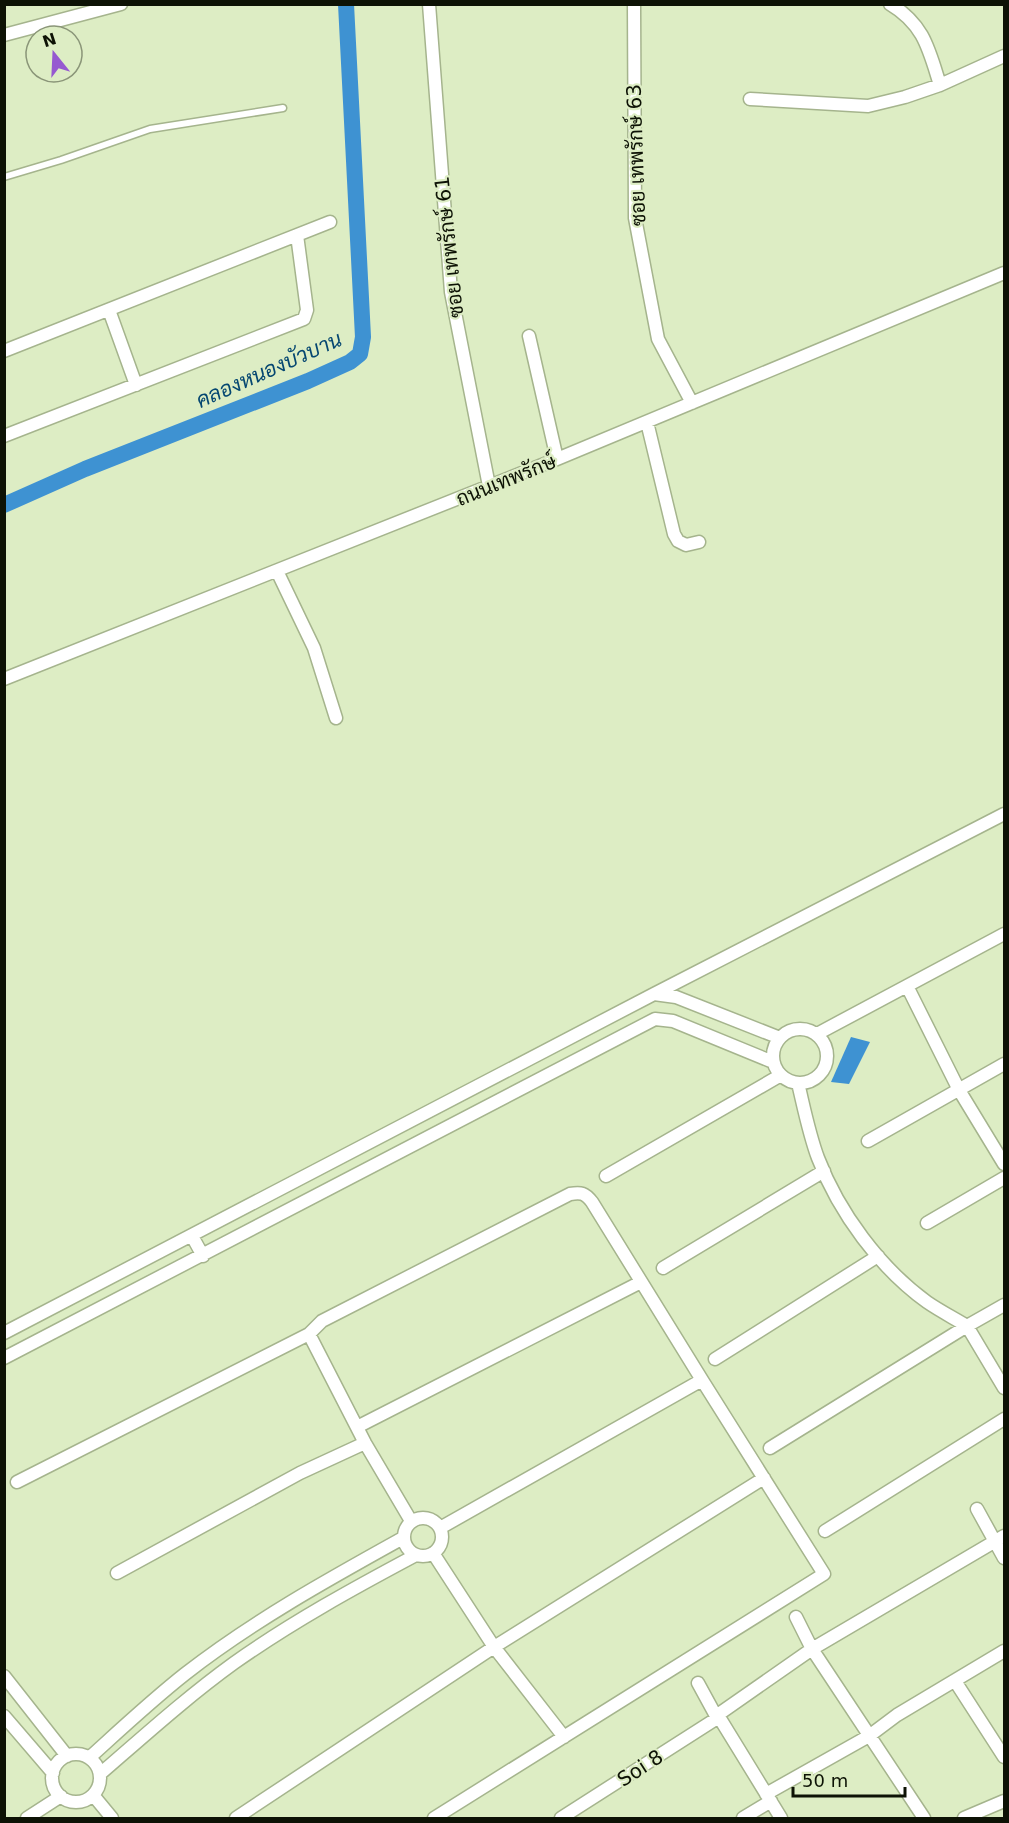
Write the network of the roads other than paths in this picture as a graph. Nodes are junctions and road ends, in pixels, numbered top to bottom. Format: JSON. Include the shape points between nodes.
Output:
{"nodes":[{"id":1,"x":121,"y":4,"type":"edge"},
{"id":2,"x":429,"y":4,"type":"edge"},
{"id":3,"x":634,"y":4,"type":"edge"},
{"id":4,"x":890,"y":4,"type":"edge"},
{"id":5,"x":4,"y":36,"type":"edge"},
{"id":6,"x":1005,"y":56,"type":"edge"},
{"id":7,"x":940,"y":85,"type":"junction"},
{"id":8,"x":750,"y":99,"type":"dead end"},
{"id":9,"x":283,"y":108,"type":"dead end"},
{"id":10,"x":4,"y":177,"type":"edge"},
{"id":11,"x":330,"y":222,"type":"dead end"},
{"id":12,"x":297,"y":235,"type":"junction"},
{"id":13,"x":1005,"y":273,"type":"edge"},
{"id":14,"x":109,"y":310,"type":"junction"},
{"id":15,"x":529,"y":336,"type":"dead end"},
{"id":16,"x":4,"y":351,"type":"edge"},
{"id":17,"x":136,"y":385,"type":"junction"},
{"id":18,"x":692,"y":403,"type":"junction"},
{"id":19,"x":647,"y":422,"type":"junction"},
{"id":20,"x":4,"y":435,"type":"edge"},
{"id":21,"x":557,"y":459,"type":"junction"},
{"id":22,"x":489,"y":486,"type":"junction"},
{"id":23,"x":699,"y":542,"type":"dead end"},
{"id":24,"x":277,"y":571,"type":"junction"},
{"id":25,"x":4,"y":679,"type":"edge"},
{"id":26,"x":336,"y":718,"type":"dead end"},
{"id":27,"x":1005,"y":814,"type":"edge"},
{"id":28,"x":1005,"y":934,"type":"edge"},
{"id":29,"x":907,"y":986,"type":"junction"},
{"id":30,"x":654,"y":994,"type":"junction"},
{"id":31,"x":656,"y":1020,"type":"junction"},
{"id":32,"x":817,"y":1034,"type":"junction"},
{"id":33,"x":780,"y":1038,"type":"junction"},
{"id":34,"x":773,"y":1062,"type":"junction"},
{"id":35,"x":1005,"y":1064,"type":"edge"},
{"id":36,"x":781,"y":1076,"type":"junction"},
{"id":37,"x":798,"y":1083,"type":"junction"},
{"id":38,"x":959,"y":1090,"type":"junction"},
{"id":39,"x":868,"y":1141,"type":"dead end"},
{"id":40,"x":1005,"y":1164,"type":"edge"},
{"id":41,"x":824,"y":1171,"type":"junction"},
{"id":42,"x":606,"y":1176,"type":"dead end"},
{"id":43,"x":1005,"y":1178,"type":"edge"},
{"id":44,"x":927,"y":1223,"type":"dead end"},
{"id":45,"x":192,"y":1236,"type":"junction"},
{"id":46,"x":879,"y":1256,"type":"junction"},
{"id":47,"x":203,"y":1257,"type":"junction"},
{"id":48,"x":663,"y":1268,"type":"dead end"},
{"id":49,"x":641,"y":1282,"type":"junction"},
{"id":50,"x":1005,"y":1305,"type":"edge"},
{"id":51,"x":967,"y":1326,"type":"junction"},
{"id":52,"x":4,"y":1333,"type":"edge"},
{"id":53,"x":309,"y":1334,"type":"junction"},
{"id":54,"x":4,"y":1358,"type":"edge"},
{"id":55,"x":714,"y":1359,"type":"dead end"},
{"id":56,"x":702,"y":1380,"type":"junction"},
{"id":57,"x":1005,"y":1388,"type":"edge"},
{"id":58,"x":1005,"y":1419,"type":"edge"},
{"id":59,"x":357,"y":1427,"type":"junction"},
{"id":60,"x":365,"y":1443,"type":"junction"},
{"id":61,"x":770,"y":1448,"type":"dead end"},
{"id":62,"x":764,"y":1479,"type":"junction"},
{"id":63,"x":17,"y":1482,"type":"dead end"},
{"id":64,"x":977,"y":1509,"type":"dead end"},
{"id":65,"x":411,"y":1521,"type":"junction"},
{"id":66,"x":440,"y":1528,"type":"junction"},
{"id":67,"x":825,"y":1531,"type":"dead end"},
{"id":68,"x":403,"y":1538,"type":"junction"},
{"id":69,"x":1000,"y":1538,"type":"edge"},
{"id":70,"x":433,"y":1553,"type":"junction"},
{"id":71,"x":416,"y":1556,"type":"junction"},
{"id":72,"x":1005,"y":1558,"type":"edge"},
{"id":73,"x":117,"y":1573,"type":"dead end"},
{"id":74,"x":796,"y":1617,"type":"dead end"},
{"id":75,"x":494,"y":1647,"type":"junction"},
{"id":76,"x":812,"y":1649,"type":"junction"},
{"id":77,"x":1005,"y":1651,"type":"edge"},
{"id":78,"x":4,"y":1676,"type":"edge"},
{"id":79,"x":955,"y":1681,"type":"junction"},
{"id":80,"x":698,"y":1683,"type":"dead end"},
{"id":81,"x":4,"y":1716,"type":"edge"},
{"id":82,"x":718,"y":1716,"type":"junction"},
{"id":83,"x":869,"y":1736,"type":"junction"},
{"id":84,"x":564,"y":1737,"type":"junction"},
{"id":85,"x":67,"y":1756,"type":"junction"},
{"id":86,"x":1005,"y":1757,"type":"edge"},
{"id":87,"x":89,"y":1758,"type":"junction"},
{"id":88,"x":53,"y":1773,"type":"junction"},
{"id":89,"x":100,"y":1774,"type":"junction"},
{"id":90,"x":93,"y":1795,"type":"junction"},
{"id":91,"x":60,"y":1796,"type":"junction"},
{"id":92,"x":769,"y":1798,"type":"junction"},
{"id":93,"x":1005,"y":1801,"type":"edge"},
{"id":94,"x":987,"y":1814,"type":"edge"},
{"id":95,"x":27,"y":1818,"type":"edge"},
{"id":96,"x":112,"y":1818,"type":"edge"},
{"id":97,"x":236,"y":1818,"type":"edge"},
{"id":98,"x":434,"y":1818,"type":"edge"},
{"id":99,"x":561,"y":1818,"type":"edge"},
{"id":100,"x":743,"y":1818,"type":"edge"},
{"id":101,"x":781,"y":1818,"type":"edge"},
{"id":102,"x":924,"y":1818,"type":"edge"},
{"id":103,"x":964,"y":1818,"type":"edge"}],
"edges":[{"from":1,"to":5,"type":"street"},
{"from":2,"to":22,"type":"street","name":"ซอย เทพรักษ์ 61","via":[[451,292]]},
{"from":3,"to":18,"type":"street","name":"ซอย เทพรักษ์ 63","via":[[635,218],[658,339]]},
{"from":4,"to":7,"type":"street","via":[[919,29]]},
{"from":6,"to":7,"type":"street"},
{"from":7,"to":8,"type":"street","via":[[868,106]]},
{"from":9,"to":10,"type":"lane","via":[[150,129]]},
{"from":11,"to":12,"type":"street"},
{"from":12,"to":14,"type":"street"},
{"from":12,"to":17,"type":"street","via":[[307,310],[304,319]]},
{"from":13,"to":18,"type":"street","name":"ถนนเทพรักษ์"},
{"from":14,"to":16,"type":"street"},
{"from":14,"to":17,"type":"street"},
{"from":15,"to":21,"type":"street"},
{"from":17,"to":20,"type":"street"},
{"from":18,"to":19,"type":"street","name":"ถนนเทพรักษ์"},
{"from":19,"to":21,"type":"street","name":"ถนนเทพรักษ์"},
{"from":19,"to":23,"type":"street","via":[[674,534],[686,545]]},
{"from":21,"to":22,"type":"street","name":"ถนนเทพรักษ์"},
{"from":22,"to":24,"type":"street","name":"ถนนเทพรักษ์"},
{"from":24,"to":25,"type":"street","name":"ถนนเทพรักษ์"},
{"from":24,"to":26,"type":"street","via":[[314,648]]},
{"from":27,"to":30,"type":"street"},
{"from":28,"to":29,"type":"street"},
{"from":29,"to":32,"type":"street"},
{"from":29,"to":38,"type":"street"},
{"from":30,"to":31,"type":"street"},
{"from":30,"to":33,"type":"street","via":[[676,997]]},
{"from":30,"to":45,"type":"street"},
{"from":31,"to":34,"type":"street","via":[[673,1021]]},
{"from":31,"to":47,"type":"street"},
{"from":32,"to":33,"type":"street","via":[[800,1028]]},
{"from":32,"to":37,"type":"street","via":[[826,1048],[826,1065],[815,1078]]},
{"from":33,"to":34,"type":"street","via":[[773,1050]]},
{"from":34,"to":36,"type":"street"},
{"from":35,"to":38,"type":"street"},
{"from":36,"to":37,"type":"street"},
{"from":36,"to":42,"type":"street"},
{"from":37,"to":41,"type":"street"},
{"from":38,"to":39,"type":"street"},
{"from":38,"to":40,"type":"street"},
{"from":41,"to":46,"type":"street","via":[[849,1217]]},
{"from":41,"to":48,"type":"street"},
{"from":43,"to":44,"type":"street"},
{"from":45,"to":47,"type":"street"},
{"from":45,"to":52,"type":"street"},
{"from":46,"to":51,"type":"street","via":[[927,1302]]},
{"from":46,"to":55,"type":"street"},
{"from":47,"to":54,"type":"street"},
{"from":49,"to":53,"type":"street","via":[[592,1202],[580,1192],[322,1321]]},
{"from":49,"to":56,"type":"street"},
{"from":49,"to":59,"type":"street"},
{"from":50,"to":51,"type":"street"},
{"from":51,"to":57,"type":"street"},
{"from":51,"to":61,"type":"street"},
{"from":53,"to":59,"type":"street"},
{"from":53,"to":63,"type":"street"},
{"from":56,"to":62,"type":"street"},
{"from":56,"to":66,"type":"street"},
{"from":58,"to":67,"type":"street"},
{"from":59,"to":60,"type":"street"},
{"from":60,"to":65,"type":"street"},
{"from":60,"to":73,"type":"street","via":[[300,1473]]},
{"from":62,"to":75,"type":"street"},
{"from":62,"to":84,"type":"street","via":[[824,1574]]},
{"from":64,"to":69,"type":"street"},
{"from":65,"to":66,"type":"street","via":[[427,1518]]},
{"from":65,"to":68,"type":"street"},
{"from":66,"to":70,"type":"street","via":[[442,1539]]},
{"from":68,"to":71,"type":"street","via":[[407,1549]]},
{"from":68,"to":87,"type":"street","via":[[295,1599],[186,1673]]},
{"from":69,"to":72,"type":"street"},
{"from":69,"to":76,"type":"street","name":"Soi 8"},
{"from":70,"to":71,"type":"street"},
{"from":70,"to":75,"type":"street"},
{"from":71,"to":89,"type":"street","via":[[340,1596],[236,1662]]},
{"from":74,"to":76,"type":"street"},
{"from":75,"to":84,"type":"street"},
{"from":75,"to":97,"type":"street"},
{"from":76,"to":82,"type":"street","name":"Soi 8"},
{"from":76,"to":83,"type":"street"},
{"from":77,"to":79,"type":"street"},
{"from":78,"to":85,"type":"street"},
{"from":79,"to":83,"type":"street"},
{"from":79,"to":86,"type":"street"},
{"from":80,"to":82,"type":"street"},
{"from":81,"to":88,"type":"street"},
{"from":82,"to":92,"type":"street"},
{"from":82,"to":99,"type":"street","name":"Soi 8"},
{"from":83,"to":92,"type":"street"},
{"from":83,"to":102,"type":"street"},
{"from":84,"to":98,"type":"street"},
{"from":85,"to":87,"type":"street"},
{"from":85,"to":88,"type":"street"},
{"from":87,"to":89,"type":"street"},
{"from":88,"to":91,"type":"street"},
{"from":89,"to":90,"type":"street"},
{"from":90,"to":91,"type":"street","via":[[73,1802]]},
{"from":90,"to":96,"type":"street"},
{"from":91,"to":95,"type":"street"},
{"from":92,"to":100,"type":"street"},
{"from":92,"to":101,"type":"street"},
{"from":93,"to":94,"type":"street"},
{"from":94,"to":103,"type":"street"}]}
